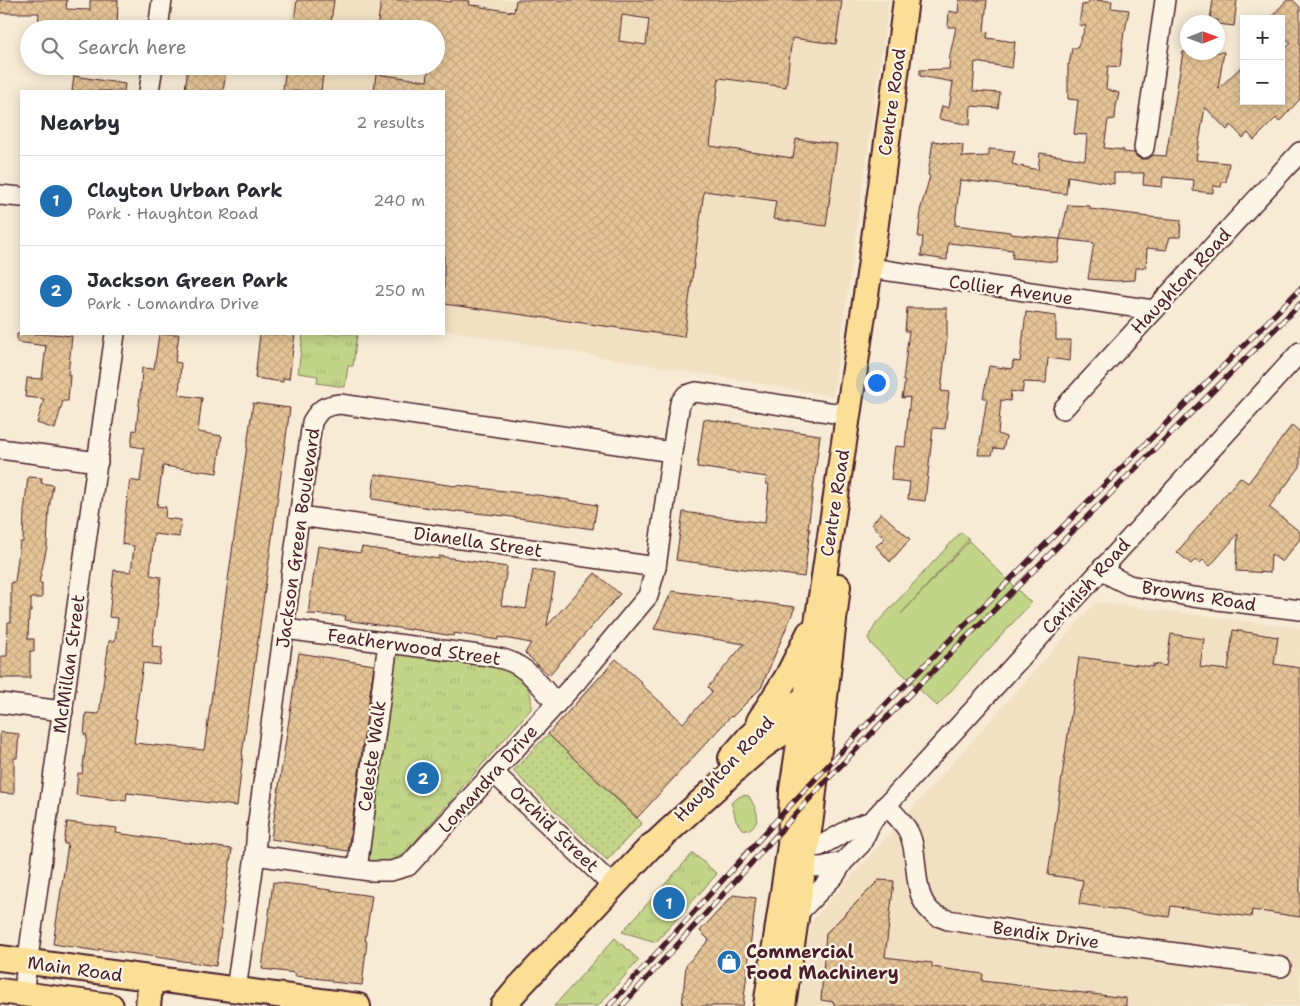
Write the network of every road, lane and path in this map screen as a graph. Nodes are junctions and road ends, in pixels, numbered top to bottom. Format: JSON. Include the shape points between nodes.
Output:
{"nodes":[{"id":1,"x":162,"y":0,"type":"edge"},
{"id":2,"x":906,"y":0,"type":"edge"},
{"id":3,"x":920,"y":0,"type":"edge"},
{"id":4,"x":1165,"y":0,"type":"edge"},
{"id":5,"x":159,"y":20,"type":"edge"},
{"id":6,"x":151,"y":75,"type":"edge"},
{"id":7,"x":149,"y":90,"type":"edge"},
{"id":8,"x":1144,"y":148,"type":"dead end"},
{"id":9,"x":1300,"y":152,"type":"edge"},
{"id":10,"x":0,"y":195,"type":"edge"},
{"id":11,"x":20,"y":198,"type":"edge"},
{"id":12,"x":876,"y":269,"type":"junction"},
{"id":13,"x":1153,"y":310,"type":"junction"},
{"id":14,"x":115,"y":335,"type":"edge"},
{"id":15,"x":1300,"y":352,"type":"edge"},
{"id":16,"x":1062,"y":409,"type":"dead end"},
{"id":17,"x":848,"y":415,"type":"junction"},
{"id":18,"x":0,"y":449,"type":"edge"},
{"id":19,"x":672,"y":452,"type":"junction"},
{"id":20,"x":98,"y":462,"type":"junction"},
{"id":21,"x":300,"y":516,"type":"junction"},
{"id":22,"x":656,"y":567,"type":"junction"},
{"id":23,"x":1102,"y":568,"type":"junction"},
{"id":24,"x":1300,"y":610,"type":"edge"},
{"id":25,"x":818,"y":615,"type":"junction"},
{"id":26,"x":285,"y":629,"type":"junction"},
{"id":27,"x":388,"y":643,"type":"junction"},
{"id":28,"x":0,"y":703,"type":"edge"},
{"id":29,"x":556,"y":704,"type":"junction"},
{"id":30,"x":814,"y":710,"type":"junction"},
{"id":31,"x":63,"y":711,"type":"junction"},
{"id":32,"x":750,"y":746,"type":"junction"},
{"id":33,"x":796,"y":767,"type":"junction"},
{"id":34,"x":494,"y":772,"type":"junction"},
{"id":35,"x":886,"y":805,"type":"junction"},
{"id":36,"x":811,"y":817,"type":"junction"},
{"id":37,"x":872,"y":821,"type":"junction"},
{"id":38,"x":852,"y":828,"type":"junction"},
{"id":39,"x":255,"y":855,"type":"junction"},
{"id":40,"x":797,"y":855,"type":"junction"},
{"id":41,"x":842,"y":862,"type":"junction"},
{"id":42,"x":357,"y":869,"type":"junction"},
{"id":43,"x":613,"y":886,"type":"junction"},
{"id":44,"x":797,"y":914,"type":"junction"},
{"id":45,"x":0,"y":958,"type":"edge"},
{"id":46,"x":28,"y":962,"type":"junction"},
{"id":47,"x":1281,"y":967,"type":"dead end"},
{"id":48,"x":151,"y":979,"type":"junction"},
{"id":49,"x":236,"y":990,"type":"junction"},
{"id":50,"x":0,"y":991,"type":"edge"},
{"id":51,"x":23,"y":994,"type":"junction"},
{"id":52,"x":111,"y":1006,"type":"edge"},
{"id":53,"x":148,"y":1006,"type":"edge"},
{"id":54,"x":358,"y":1006,"type":"edge"},
{"id":55,"x":503,"y":1006,"type":"edge"},
{"id":56,"x":766,"y":1006,"type":"edge"},
{"id":57,"x":783,"y":1006,"type":"edge"}],
"edges":[{"from":1,"to":5,"type":"street"},
{"from":2,"to":12,"type":"main road","name":"Centre Road"},
{"from":3,"to":12,"type":"main road","name":"Centre Road"},
{"from":4,"to":8,"type":"street"},
{"from":6,"to":7,"type":"street"},
{"from":9,"to":13,"type":"street","name":"Haughton Road"},
{"from":10,"to":11,"type":"street"},
{"from":12,"to":13,"type":"street","name":"Collier Avenue"},
{"from":12,"to":17,"type":"main road","name":"Centre Road"},
{"from":12,"to":30,"type":"main road","name":"Centre Road","via":[[838,589]]},
{"from":13,"to":16,"type":"street","name":"Haughton Road"},
{"from":14,"to":20,"type":"street","name":"McMillan Street"},
{"from":15,"to":23,"type":"street","name":"Carinish Road"},
{"from":17,"to":19,"type":"street","name":"Lomandra Drive","via":[[696,392],[686,395],[680,403]]},
{"from":17,"to":25,"type":"main road","name":"Centre Road"},
{"from":18,"to":20,"type":"street"},
{"from":19,"to":21,"type":"street","name":"Jackson Green Boulevard","via":[[340,404],[328,406],[318,412],[312,422]]},
{"from":19,"to":22,"type":"street","name":"Lomandra Drive"},
{"from":20,"to":31,"type":"street","name":"McMillan Street"},
{"from":21,"to":22,"type":"street","name":"Dianella Street"},
{"from":21,"to":26,"type":"street","name":"Jackson Green Boulevard"},
{"from":22,"to":29,"type":"street","name":"Lomandra Drive","via":[[648,596]]},
{"from":23,"to":24,"type":"street","name":"Browns Road","via":[[1136,587]]},
{"from":23,"to":35,"type":"street","name":"Carinish Road"},
{"from":25,"to":30,"type":"main road","name":"Centre Road"},
{"from":25,"to":32,"type":"main road"},
{"from":26,"to":27,"type":"street","name":"Featherwood Street"},
{"from":26,"to":39,"type":"street","name":"Jackson Green Boulevard"},
{"from":27,"to":29,"type":"street","name":"Featherwood Street","via":[[507,660],[536,681]]},
{"from":27,"to":42,"type":"street","name":"Celeste Walk"},
{"from":28,"to":31,"type":"street"},
{"from":29,"to":34,"type":"street","name":"Lomandra Drive"},
{"from":30,"to":32,"type":"main road","name":"Haughton Road","via":[[775,713]]},
{"from":30,"to":33,"type":"main road","name":"Centre Road"},
{"from":30,"to":36,"type":"main road","name":"Centre Road"},
{"from":31,"to":46,"type":"street","name":"McMillan Street"},
{"from":32,"to":33,"type":"main road","via":[[767,751]]},
{"from":32,"to":43,"type":"main road","name":"Haughton Road"},
{"from":33,"to":40,"type":"main road","name":"Centre Road","via":[[792,790]]},
{"from":34,"to":42,"type":"street","name":"Lomandra Drive","via":[[408,866],[391,871]]},
{"from":34,"to":43,"type":"street","name":"Orchid Street"},
{"from":35,"to":37,"type":"street","name":"Carinish Road"},
{"from":35,"to":47,"type":"street","name":"Bendix Drive","via":[[908,832],[914,850],[918,888],[925,904],[936,915],[948,920]]},
{"from":36,"to":38,"type":"street","via":[[821,825]]},
{"from":36,"to":40,"type":"main road","name":"Centre Road"},
{"from":37,"to":38,"type":"street","name":"Carinish Road"},
{"from":37,"to":41,"type":"street","name":"Carinish Road","via":[[860,844]]},
{"from":38,"to":40,"type":"street","name":"Carinish Road"},
{"from":39,"to":42,"type":"street","name":"Lomandra Drive"},
{"from":39,"to":49,"type":"street","name":"Jackson Green Boulevard"},
{"from":40,"to":41,"type":"street","via":[[821,867]]},
{"from":40,"to":44,"type":"main road","name":"Centre Road"},
{"from":40,"to":56,"type":"main road","name":"Centre Road"},
{"from":41,"to":44,"type":"street","name":"Carinish Road","via":[[835,875]]},
{"from":43,"to":55,"type":"main road","name":"Haughton Road"},
{"from":44,"to":57,"type":"main road","name":"Centre Road"},
{"from":45,"to":46,"type":"main road","name":"Main Road"},
{"from":46,"to":48,"type":"main road","name":"Main Road"},
{"from":46,"to":51,"type":"street","name":"McMillan Street"},
{"from":48,"to":49,"type":"main road","name":"Main Road"},
{"from":48,"to":53,"type":"main road"},
{"from":49,"to":54,"type":"main road","name":"Main Road"},
{"from":50,"to":51,"type":"main road","name":"Main Road"},
{"from":51,"to":52,"type":"main road","name":"Main Road"}]}
